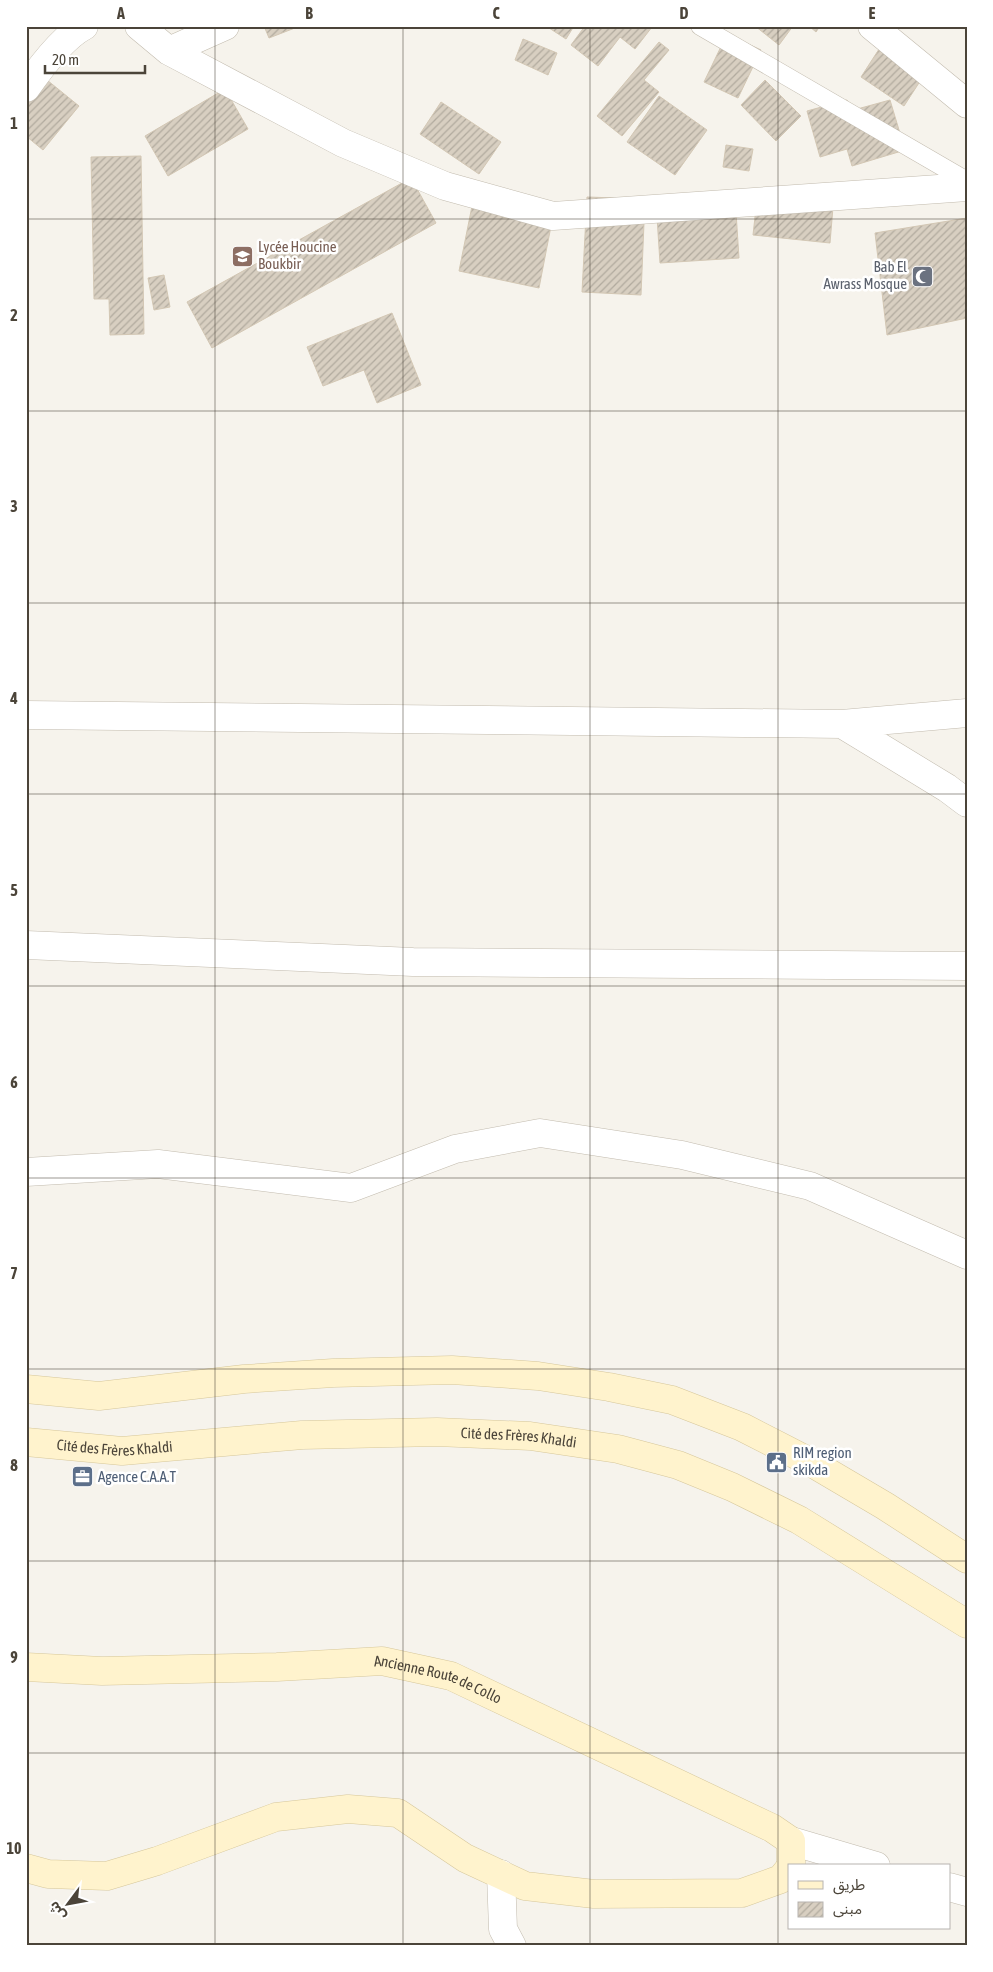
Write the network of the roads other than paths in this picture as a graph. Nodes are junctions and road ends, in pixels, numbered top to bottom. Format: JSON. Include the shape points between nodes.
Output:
{"nodes":[{"id":1,"x":84,"y":26,"type":"edge"},
{"id":2,"x":139,"y":26,"type":"edge"},
{"id":3,"x":225,"y":26,"type":"edge"},
{"id":4,"x":700,"y":26,"type":"edge"},
{"id":5,"x":872,"y":26,"type":"edge"},
{"id":6,"x":169,"y":50,"type":"junction"},
{"id":7,"x":26,"y":88,"type":"edge"},
{"id":8,"x":967,"y":104,"type":"edge"},
{"id":9,"x":967,"y":181,"type":"edge"},
{"id":10,"x":967,"y":187,"type":"edge"},
{"id":11,"x":967,"y":713,"type":"edge"},
{"id":12,"x":26,"y":715,"type":"edge"},
{"id":13,"x":842,"y":724,"type":"junction"},
{"id":14,"x":967,"y":804,"type":"edge"},
{"id":15,"x":26,"y":945,"type":"edge"},
{"id":16,"x":967,"y":966,"type":"edge"},
{"id":17,"x":26,"y":1172,"type":"edge"},
{"id":18,"x":967,"y":1255,"type":"edge"},
{"id":19,"x":26,"y":1389,"type":"edge"},
{"id":20,"x":26,"y":1442,"type":"edge"},
{"id":21,"x":967,"y":1559,"type":"edge"},
{"id":22,"x":967,"y":1624,"type":"edge"},
{"id":23,"x":26,"y":1667,"type":"edge"},
{"id":24,"x":790,"y":1858,"type":"edge"},
{"id":25,"x":854,"y":1864,"type":"edge"},
{"id":26,"x":26,"y":1868,"type":"edge"},
{"id":27,"x":501,"y":1874,"type":"junction"},
{"id":28,"x":950,"y":1887,"type":"edge"},
{"id":29,"x":967,"y":1892,"type":"edge"},
{"id":30,"x":512,"y":1946,"type":"edge"}],
"edges":[{"from":1,"to":7,"type":"street","via":[[76,30]]},
{"from":2,"to":6,"type":"street"},
{"from":3,"to":6,"type":"street"},
{"from":4,"to":9,"type":"lane"},
{"from":5,"to":8,"type":"street"},
{"from":6,"to":10,"type":"street","via":[[352,147],[445,186],[553,216]]},
{"from":11,"to":13,"type":"street"},
{"from":12,"to":13,"type":"street"},
{"from":13,"to":14,"type":"street","via":[[947,788]]},
{"from":15,"to":16,"type":"street","via":[[413,962]]},
{"from":17,"to":18,"type":"street","via":[[158,1164],[351,1188],[455,1148],[540,1133],[682,1155],[810,1186]]},
{"from":19,"to":21,"type":"main road","via":[[99,1396],[244,1379],[452,1370],[538,1376],[609,1387],[672,1400],[742,1427],[812,1463]]},
{"from":20,"to":22,"type":"main road","name":"Cité des Frères Khaldi","via":[[122,1451],[302,1435],[437,1432],[530,1436],[618,1449],[678,1465],[799,1520]]},
{"from":23,"to":24,"type":"main road","name":"Ancienne Route de Collo","via":[[102,1672],[382,1661],[452,1676],[772,1828]]},
{"from":24,"to":25,"type":"street"},
{"from":24,"to":27,"type":"main road","via":[[781,1879],[742,1893],[594,1894],[525,1886]]},
{"from":26,"to":27,"type":"main road","via":[[48,1874],[108,1876],[276,1817],[348,1809],[398,1813],[465,1858]]},
{"from":27,"to":30,"type":"street","via":[[503,1929]]},
{"from":28,"to":29,"type":"street"}]}
